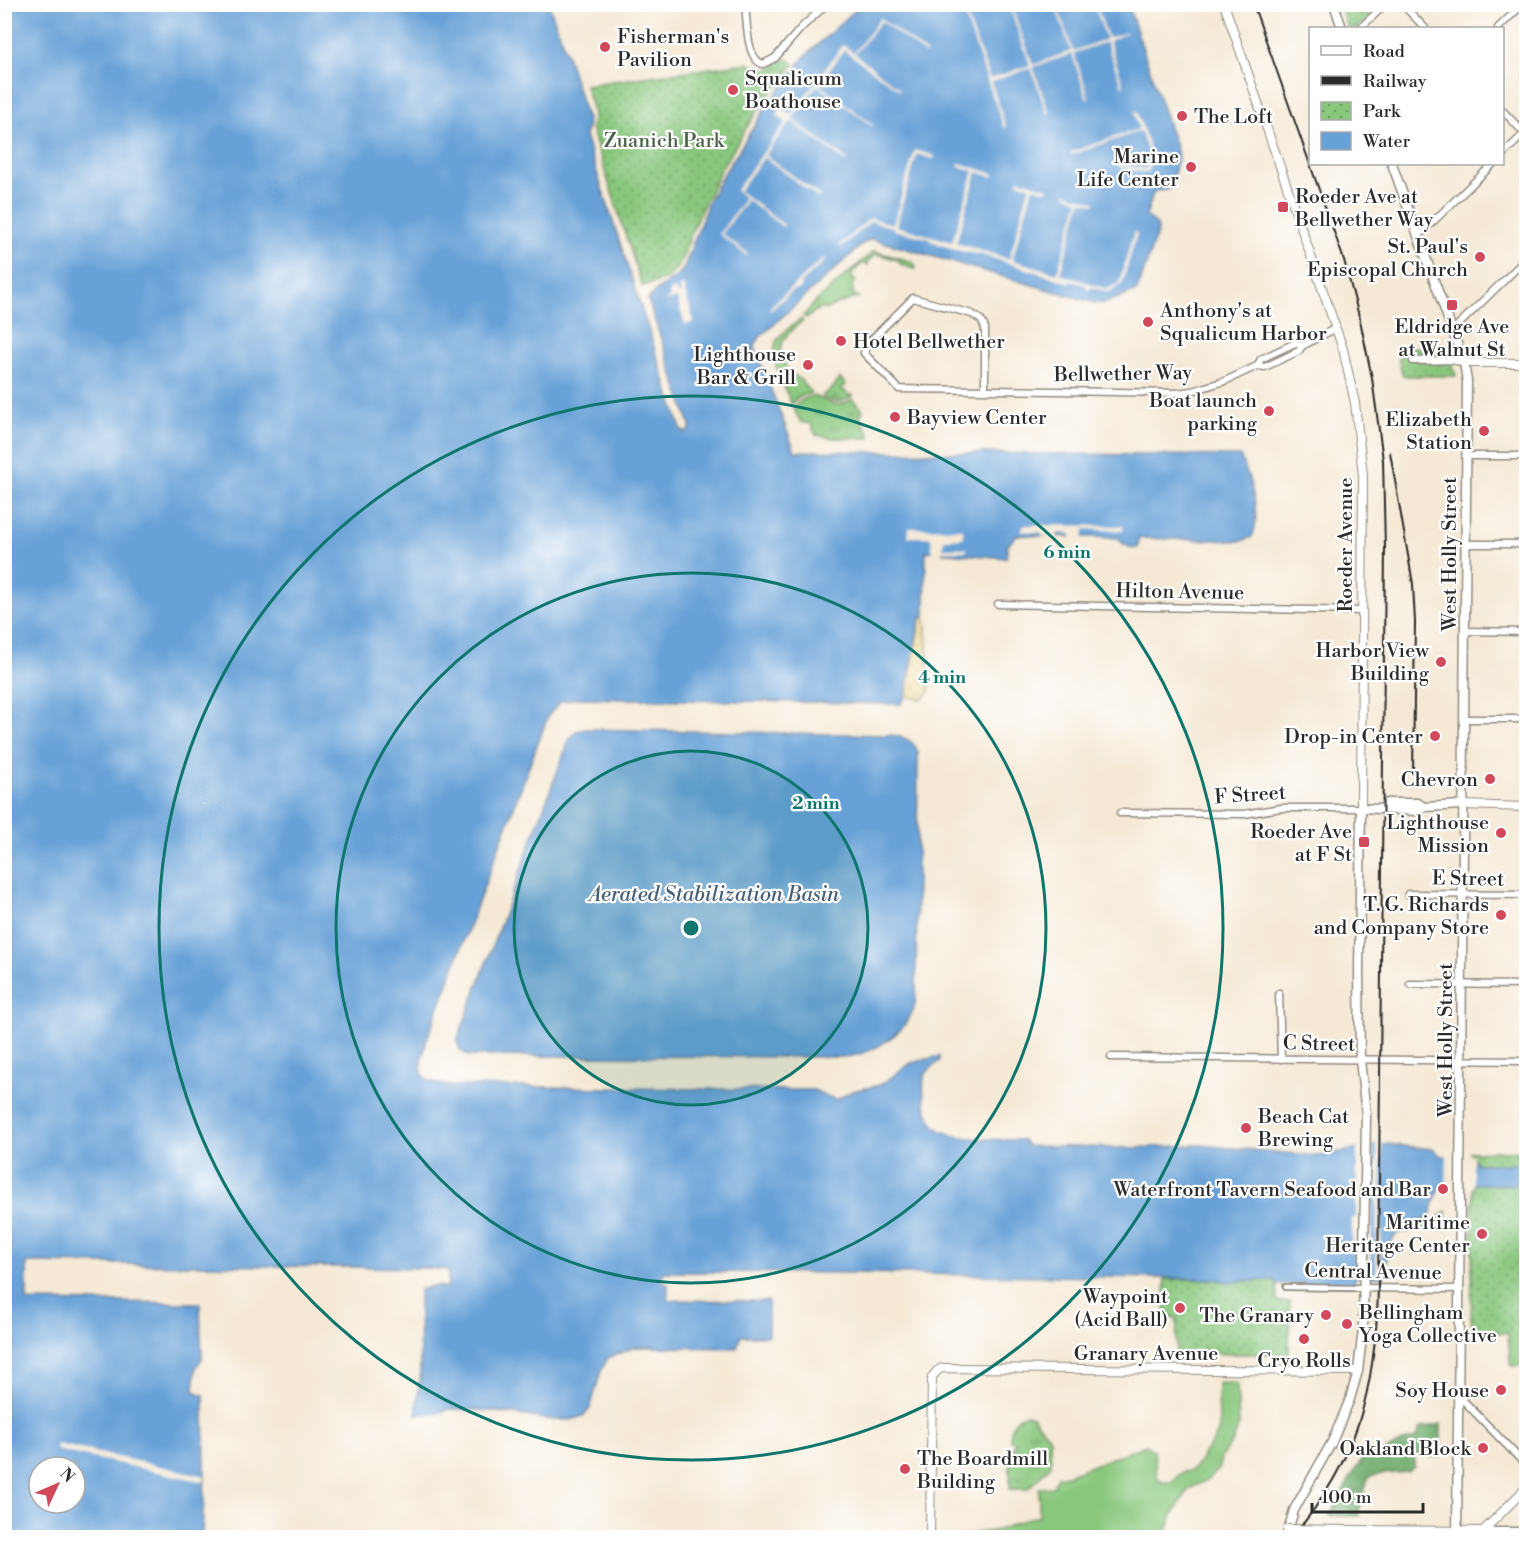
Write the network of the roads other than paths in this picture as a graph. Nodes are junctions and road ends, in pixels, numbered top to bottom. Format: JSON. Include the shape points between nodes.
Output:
{"nodes":[{"id":1,"x":745,"y":4,"type":"edge"},
{"id":2,"x":827,"y":4,"type":"edge"},
{"id":3,"x":1224,"y":4,"type":"edge"},
{"id":4,"x":1334,"y":4,"type":"edge"},
{"id":5,"x":1386,"y":4,"type":"edge"},
{"id":6,"x":1402,"y":4,"type":"edge"},
{"id":7,"x":1523,"y":4,"type":"edge"},
{"id":8,"x":1342,"y":27,"type":"edge"},
{"id":9,"x":1361,"y":27,"type":"edge"},
{"id":10,"x":1424,"y":27,"type":"edge"},
{"id":11,"x":1498,"y":27,"type":"edge"},
{"id":12,"x":1504,"y":111,"type":"edge"},
{"id":13,"x":1526,"y":133,"type":"edge"},
{"id":14,"x":1504,"y":154,"type":"edge"},
{"id":15,"x":1392,"y":165,"type":"edge"},
{"id":16,"x":1492,"y":165,"type":"edge"},
{"id":17,"x":1418,"y":236,"type":"junction"},
{"id":18,"x":1527,"y":259,"type":"edge"},
{"id":19,"x":1336,"y":328,"type":"junction"},
{"id":20,"x":1453,"y":330,"type":"junction"},
{"id":21,"x":1413,"y":361,"type":"dead end"},
{"id":22,"x":1464,"y":363,"type":"junction"},
{"id":23,"x":1527,"y":363,"type":"edge"},
{"id":24,"x":984,"y":390,"type":"junction"},
{"id":25,"x":1466,"y":456,"type":"junction"},
{"id":26,"x":1527,"y":456,"type":"edge"},
{"id":27,"x":1465,"y":544,"type":"junction"},
{"id":28,"x":1527,"y":544,"type":"edge"},
{"id":29,"x":998,"y":604,"type":"dead end"},
{"id":30,"x":1362,"y":611,"type":"junction"},
{"id":31,"x":1464,"y":631,"type":"junction"},
{"id":32,"x":1527,"y":632,"type":"edge"},
{"id":33,"x":1464,"y":719,"type":"junction"},
{"id":34,"x":1527,"y":719,"type":"edge"},
{"id":35,"x":1463,"y":805,"type":"junction"},
{"id":36,"x":1527,"y":807,"type":"edge"},
{"id":37,"x":1361,"y":808,"type":"junction"},
{"id":38,"x":1120,"y":813,"type":"dead end"},
{"id":39,"x":1408,"y":894,"type":"dead end"},
{"id":40,"x":1462,"y":895,"type":"junction"},
{"id":41,"x":1527,"y":895,"type":"edge"},
{"id":42,"x":1410,"y":984,"type":"dead end"},
{"id":43,"x":1462,"y":984,"type":"junction"},
{"id":44,"x":1527,"y":985,"type":"edge"},
{"id":45,"x":1279,"y":993,"type":"dead end"},
{"id":46,"x":1112,"y":1057,"type":"dead end"},
{"id":47,"x":1281,"y":1059,"type":"junction"},
{"id":48,"x":1360,"y":1060,"type":"junction"},
{"id":49,"x":1461,"y":1061,"type":"junction"},
{"id":50,"x":1527,"y":1061,"type":"edge"},
{"id":51,"x":1286,"y":1287,"type":"dead end"},
{"id":52,"x":1361,"y":1288,"type":"junction"},
{"id":53,"x":1459,"y":1289,"type":"junction"},
{"id":54,"x":1358,"y":1371,"type":"junction"},
{"id":55,"x":1458,"y":1395,"type":"junction"},
{"id":56,"x":1527,"y":1465,"type":"edge"},
{"id":57,"x":1527,"y":1488,"type":"edge"},
{"id":58,"x":1483,"y":1531,"type":"junction"},
{"id":59,"x":1527,"y":1531,"type":"edge"},
{"id":60,"x":1287,"y":1533,"type":"edge"},
{"id":61,"x":1457,"y":1535,"type":"edge"},
{"id":62,"x":930,"y":1538,"type":"edge"}],
"edges":[{"from":1,"to":2,"type":"street","via":[[751,55],[763,64],[780,53]]},
{"from":3,"to":19,"type":"street","name":"Roeder Avenue"},
{"from":4,"to":8,"type":"main road"},
{"from":5,"to":9,"type":"street"},
{"from":6,"to":10,"type":"street"},
{"from":7,"to":11,"type":"street"},
{"from":12,"to":13,"type":"street"},
{"from":13,"to":14,"type":"street"},
{"from":15,"to":17,"type":"main road","name":"West Holly Street"},
{"from":16,"to":17,"type":"street"},
{"from":17,"to":20,"type":"main road","name":"West Holly Street"},
{"from":18,"to":20,"type":"street"},
{"from":19,"to":24,"type":"street","name":"Bellwether Way","via":[[1302,346],[1295,343],[1261,359],[1257,366],[1213,386],[1192,391]]},
{"from":19,"to":30,"type":"street","name":"Roeder Avenue","via":[[1351,382],[1361,450]]},
{"from":20,"to":22,"type":"main road","name":"West Holly Street"},
{"from":21,"to":22,"type":"street"},
{"from":22,"to":23,"type":"street"},
{"from":22,"to":25,"type":"main road","name":"West Holly Street"},
{"from":24,"to":24,"type":"street","name":"Bellwether Way","via":[[899,389],[864,353],[867,344],[913,298],[972,315],[985,328]]},
{"from":25,"to":26,"type":"street"},
{"from":25,"to":27,"type":"main road","name":"West Holly Street"},
{"from":27,"to":28,"type":"street"},
{"from":27,"to":31,"type":"main road","name":"West Holly Street"},
{"from":29,"to":30,"type":"street","name":"Hilton Avenue"},
{"from":30,"to":37,"type":"street","name":"Roeder Avenue"},
{"from":31,"to":32,"type":"street"},
{"from":31,"to":33,"type":"main road","name":"West Holly Street"},
{"from":33,"to":34,"type":"street"},
{"from":33,"to":35,"type":"main road","name":"West Holly Street"},
{"from":35,"to":36,"type":"street","name":"F Street"},
{"from":35,"to":37,"type":"main road","name":"F Street","via":[[1424,807],[1418,803],[1387,802],[1383,808]]},
{"from":35,"to":40,"type":"main road","name":"West Holly Street"},
{"from":37,"to":38,"type":"street","name":"F Street","via":[[1281,808],[1244,814]]},
{"from":37,"to":48,"type":"main road","name":"Roeder Avenue"},
{"from":39,"to":40,"type":"street","name":"E Street"},
{"from":40,"to":41,"type":"street","name":"E Street"},
{"from":40,"to":43,"type":"main road","name":"West Holly Street"},
{"from":42,"to":43,"type":"street"},
{"from":43,"to":44,"type":"street"},
{"from":43,"to":49,"type":"main road","name":"West Holly Street"},
{"from":45,"to":47,"type":"street"},
{"from":46,"to":47,"type":"street","name":"C Street"},
{"from":47,"to":48,"type":"street","name":"C Street"},
{"from":48,"to":49,"type":"street","name":"C Street"},
{"from":48,"to":52,"type":"main road","name":"Roeder Avenue","via":[[1366,1127],[1365,1275]]},
{"from":49,"to":50,"type":"street","name":"C Street"},
{"from":49,"to":53,"type":"main road","name":"West Holly Street"},
{"from":51,"to":52,"type":"street","name":"Central Avenue"},
{"from":52,"to":53,"type":"street","name":"Central Avenue"},
{"from":52,"to":54,"type":"main road","name":"Roeder Avenue","via":[[1363,1329]]},
{"from":53,"to":55,"type":"main road","name":"West Holly Street"},
{"from":54,"to":60,"type":"main road","name":"Roeder Avenue","via":[[1332,1442],[1303,1492]]},
{"from":54,"to":62,"type":"street","name":"Granary Avenue","via":[[942,1368],[932,1377]]},
{"from":55,"to":56,"type":"street"},
{"from":55,"to":61,"type":"main road","name":"West Holly Street"},
{"from":57,"to":58,"type":"street"},
{"from":58,"to":59,"type":"street"},
{"from":58,"to":61,"type":"street"},
{"from":60,"to":61,"type":"street","bridge":true,"via":[[1347,1530]]}]}
